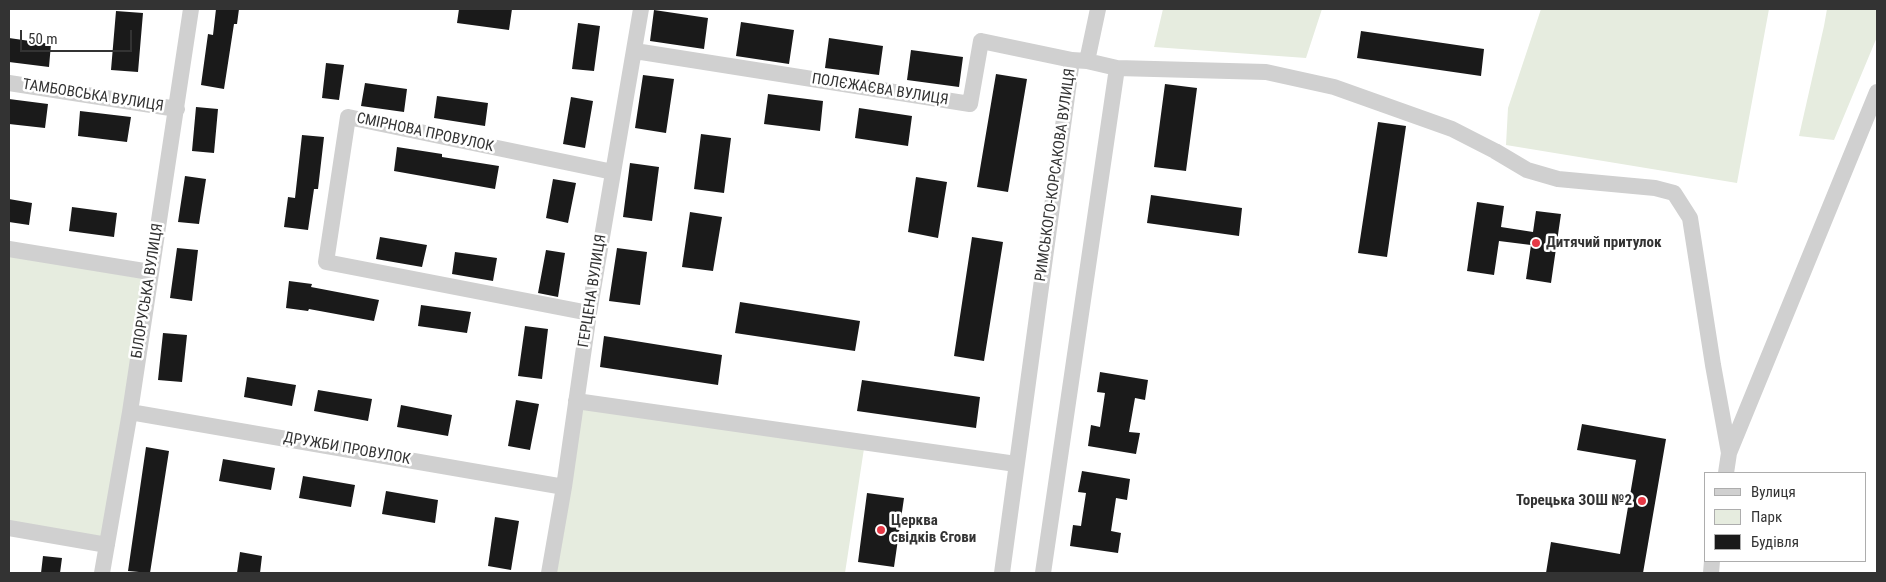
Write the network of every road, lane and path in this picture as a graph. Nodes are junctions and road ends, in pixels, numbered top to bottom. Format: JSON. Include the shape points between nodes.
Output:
{"nodes":[{"id":1,"x":190,"y":9,"type":"edge"},
{"id":2,"x":641,"y":9,"type":"edge"},
{"id":3,"x":1095,"y":9,"type":"edge"},
{"id":4,"x":635,"y":51,"type":"junction"},
{"id":5,"x":1080,"y":61,"type":"junction"},
{"id":6,"x":1116,"y":68,"type":"junction"},
{"id":7,"x":9,"y":83,"type":"edge"},
{"id":8,"x":1877,"y":92,"type":"edge"},
{"id":9,"x":177,"y":109,"type":"junction"},
{"id":10,"x":613,"y":172,"type":"junction"},
{"id":11,"x":9,"y":249,"type":"edge"},
{"id":12,"x":150,"y":272,"type":"junction"},
{"id":13,"x":589,"y":312,"type":"junction"},
{"id":14,"x":576,"y":401,"type":"junction"},
{"id":15,"x":130,"y":412,"type":"junction"},
{"id":16,"x":1729,"y":453,"type":"junction"},
{"id":17,"x":1016,"y":464,"type":"junction"},
{"id":18,"x":1726,"y":472,"type":"edge"},
{"id":19,"x":564,"y":486,"type":"junction"},
{"id":20,"x":9,"y":528,"type":"edge"},
{"id":21,"x":107,"y":544,"type":"junction"},
{"id":22,"x":554,"y":572,"type":"edge"},
{"id":23,"x":102,"y":573,"type":"edge"},
{"id":24,"x":1002,"y":573,"type":"edge"},
{"id":25,"x":1045,"y":573,"type":"edge"}],
"edges":[{"from":1,"to":9,"type":"street","name":"БІЛОРУСЬКА ВУЛИЦЯ"},
{"from":2,"to":4,"type":"street","name":"ГЕРЦЕНА ВУЛИЦЯ"},
{"from":3,"to":5,"type":"street"},
{"from":4,"to":5,"type":"street","name":"ПОЛЄЖАЄВА ВУЛИЦЯ","via":[[970,104],[982,41]]},
{"from":4,"to":10,"type":"street","name":"ГЕРЦЕНА ВУЛИЦЯ"},
{"from":5,"to":6,"type":"street","name":"РИМСЬКОГО-КОРСАКОВА ВУЛИЦЯ"},
{"from":5,"to":17,"type":"street","name":"РИМСЬКОГО-КОРСАКОВА ВУЛИЦЯ"},
{"from":6,"to":16,"type":"street","name":"РИМСЬКОГО-КОРСАКОВА ВУЛИЦЯ","via":[[1266,72],[1334,87],[1452,129],[1527,170],[1558,179],[1655,188],[1674,193],[1690,218]]},
{"from":6,"to":25,"type":"street"},
{"from":7,"to":9,"type":"street","name":"ТАМБОВСЬКА ВУЛИЦЯ"},
{"from":8,"to":16,"type":"street"},
{"from":9,"to":12,"type":"street","name":"БІЛОРУСЬКА ВУЛИЦЯ"},
{"from":10,"to":13,"type":"street","name":"ГЕРЦЕНА ВУЛИЦЯ"},
{"from":10,"to":13,"type":"street","name":"СМІРНОВА ПРОВУЛОК","via":[[348,117],[326,262]]},
{"from":11,"to":12,"type":"street"},
{"from":12,"to":15,"type":"street","name":"БІЛОРУСЬКА ВУЛИЦЯ"},
{"from":13,"to":14,"type":"street","name":"ГЕРЦЕНА ВУЛИЦЯ"},
{"from":14,"to":17,"type":"street"},
{"from":14,"to":19,"type":"street","name":"ГЕРЦЕНА ВУЛИЦЯ"},
{"from":15,"to":19,"type":"street","name":"ДРУЖБИ ПРОВУЛОК"},
{"from":15,"to":21,"type":"street","name":"БІЛОРУСЬКА ВУЛИЦЯ"},
{"from":16,"to":18,"type":"street"},
{"from":17,"to":24,"type":"street","name":"РИМСЬКОГО-КОРСАКОВА ВУЛИЦЯ"},
{"from":19,"to":22,"type":"street","name":"ГЕРЦЕНА ВУЛИЦЯ"},
{"from":20,"to":21,"type":"street"},
{"from":21,"to":23,"type":"street","name":"БІЛОРУСЬКА ВУЛИЦЯ"}]}
